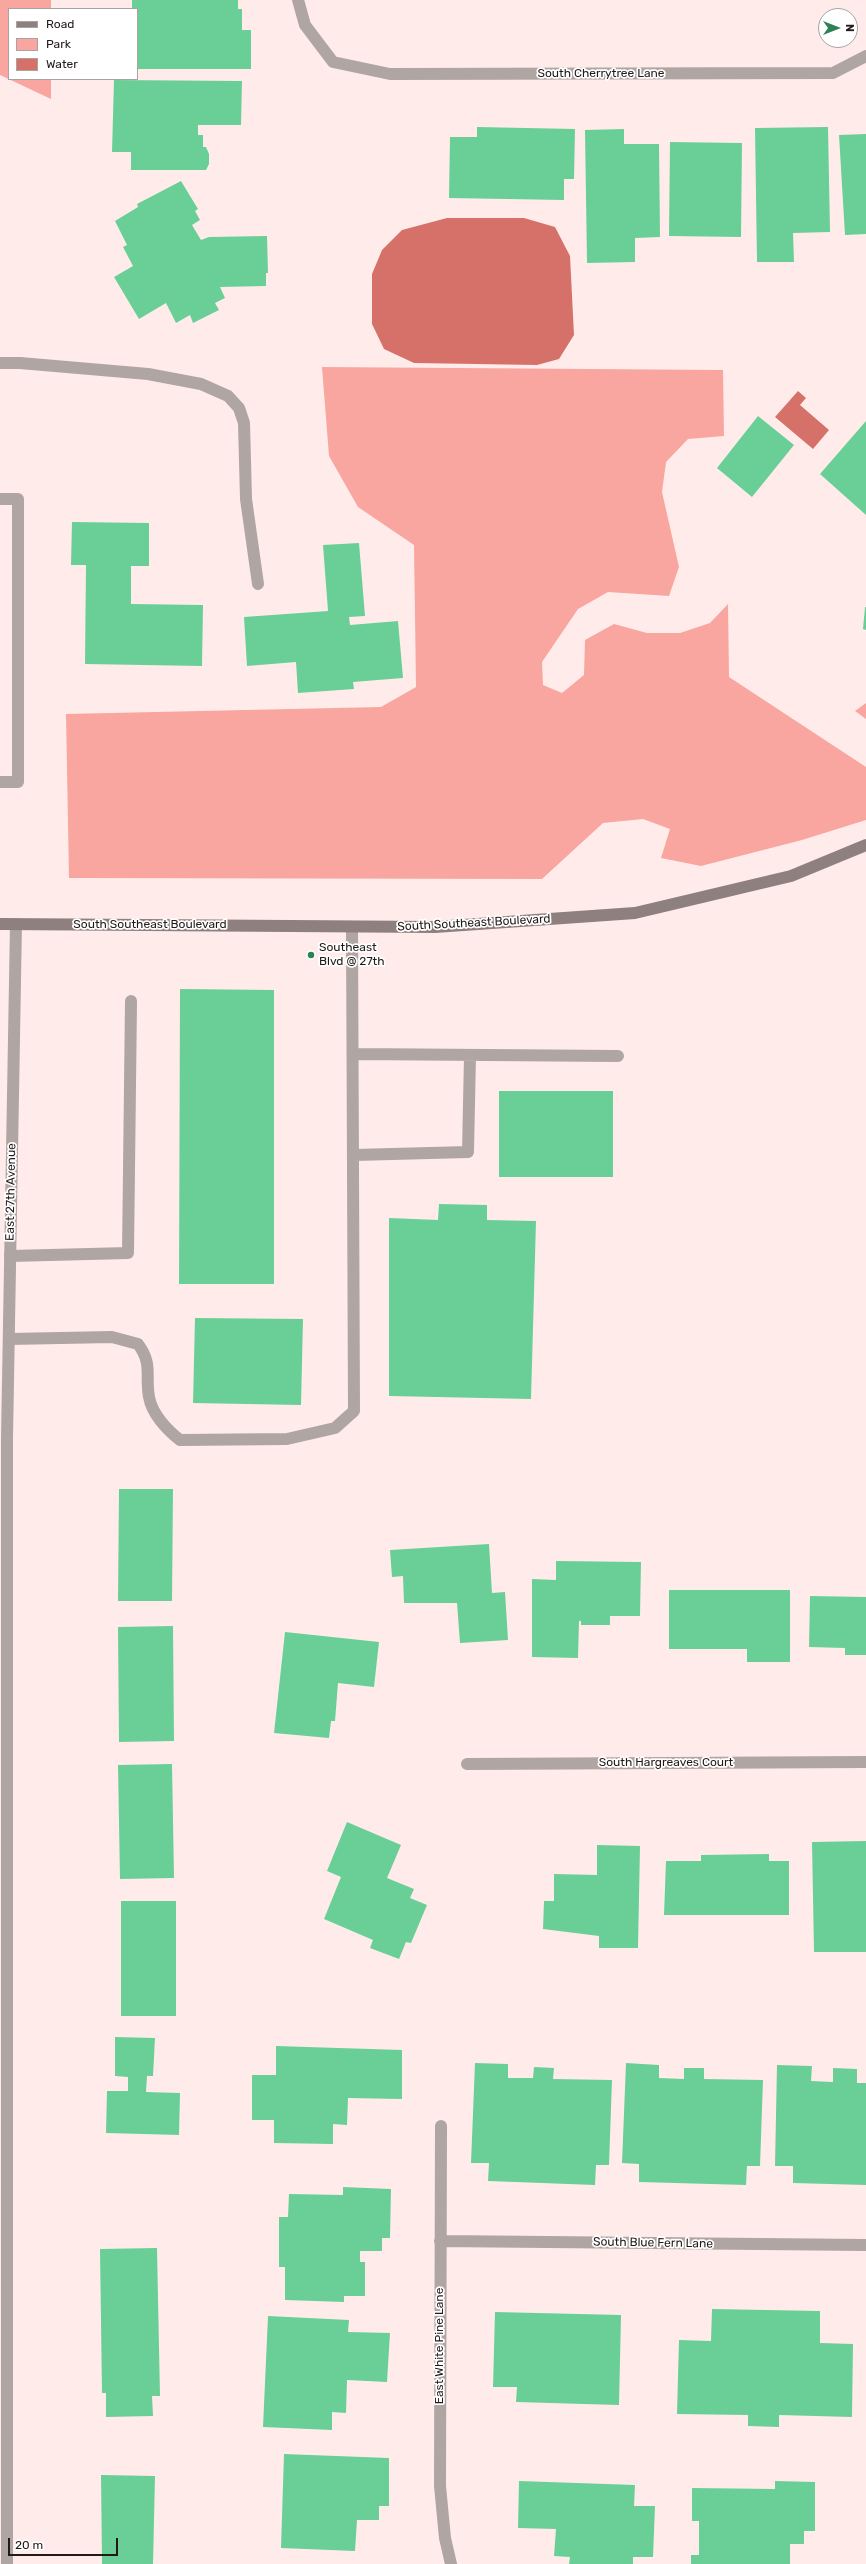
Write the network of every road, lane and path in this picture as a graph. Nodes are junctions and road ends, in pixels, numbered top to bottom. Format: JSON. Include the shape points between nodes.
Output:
{"nodes":[{"id":1,"x":298,"y":0,"type":"edge"},
{"id":2,"x":866,"y":56,"type":"edge"},
{"id":3,"x":0,"y":363,"type":"edge"},
{"id":4,"x":0,"y":499,"type":"edge"},
{"id":5,"x":258,"y":584,"type":"dead end"},
{"id":6,"x":0,"y":782,"type":"edge"},
{"id":7,"x":866,"y":845,"type":"edge"},
{"id":8,"x":0,"y":924,"type":"edge"},
{"id":9,"x":16,"y":924,"type":"junction"},
{"id":10,"x":352,"y":927,"type":"junction"},
{"id":11,"x":131,"y":1001,"type":"dead end"},
{"id":12,"x":353,"y":1054,"type":"junction"},
{"id":13,"x":470,"y":1055,"type":"junction"},
{"id":14,"x":618,"y":1056,"type":"dead end"},
{"id":15,"x":354,"y":1155,"type":"junction"},
{"id":16,"x":10,"y":1256,"type":"junction"},
{"id":17,"x":8,"y":1339,"type":"junction"},
{"id":18,"x":3,"y":1655,"type":"edge"},
{"id":19,"x":866,"y":1762,"type":"edge"},
{"id":20,"x":467,"y":1764,"type":"dead end"},
{"id":21,"x":441,"y":2126,"type":"dead end"},
{"id":22,"x":440,"y":2241,"type":"junction"},
{"id":23,"x":866,"y":2245,"type":"edge"},
{"id":24,"x":7,"y":2564,"type":"edge"},
{"id":25,"x":451,"y":2564,"type":"edge"}],
"edges":[{"from":1,"to":2,"type":"street","name":"South Cherrytree Lane","via":[[305,25],[333,62],[390,74],[833,73]]},
{"from":3,"to":5,"type":"street","via":[[148,374],[201,384],[228,396],[239,408],[244,423],[246,498]]},
{"from":4,"to":6,"type":"street","via":[[18,499],[18,782]]},
{"from":7,"to":10,"type":"main road","name":"South Southeast Boulevard","via":[[791,876],[635,913],[435,927]]},
{"from":8,"to":9,"type":"main road","name":"South Southeast Boulevard"},
{"from":9,"to":10,"type":"main road","name":"South Southeast Boulevard"},
{"from":9,"to":16,"type":"street","name":"East 27th Avenue"},
{"from":10,"to":12,"type":"street"},
{"from":11,"to":16,"type":"street","via":[[128,1253]]},
{"from":12,"to":13,"type":"street"},
{"from":12,"to":15,"type":"street"},
{"from":13,"to":14,"type":"street"},
{"from":13,"to":15,"type":"street","via":[[468,1152]]},
{"from":15,"to":17,"type":"street","via":[[354,1411],[335,1428],[287,1439],[180,1440],[166,1429],[149,1398],[147,1356],[138,1344],[112,1337]]},
{"from":16,"to":17,"type":"street","name":"East 27th Avenue"},
{"from":17,"to":18,"type":"street","name":"East 27th Avenue"},
{"from":18,"to":24,"type":"street","name":"East 27th Avenue"},
{"from":19,"to":20,"type":"street","name":"South Hargreaves Court"},
{"from":21,"to":22,"type":"street","name":"East White Pine Lane"},
{"from":22,"to":23,"type":"street","name":"South Blue Fern Lane"},
{"from":22,"to":25,"type":"street","name":"East White Pine Lane","via":[[440,2486],[445,2538]]}]}
